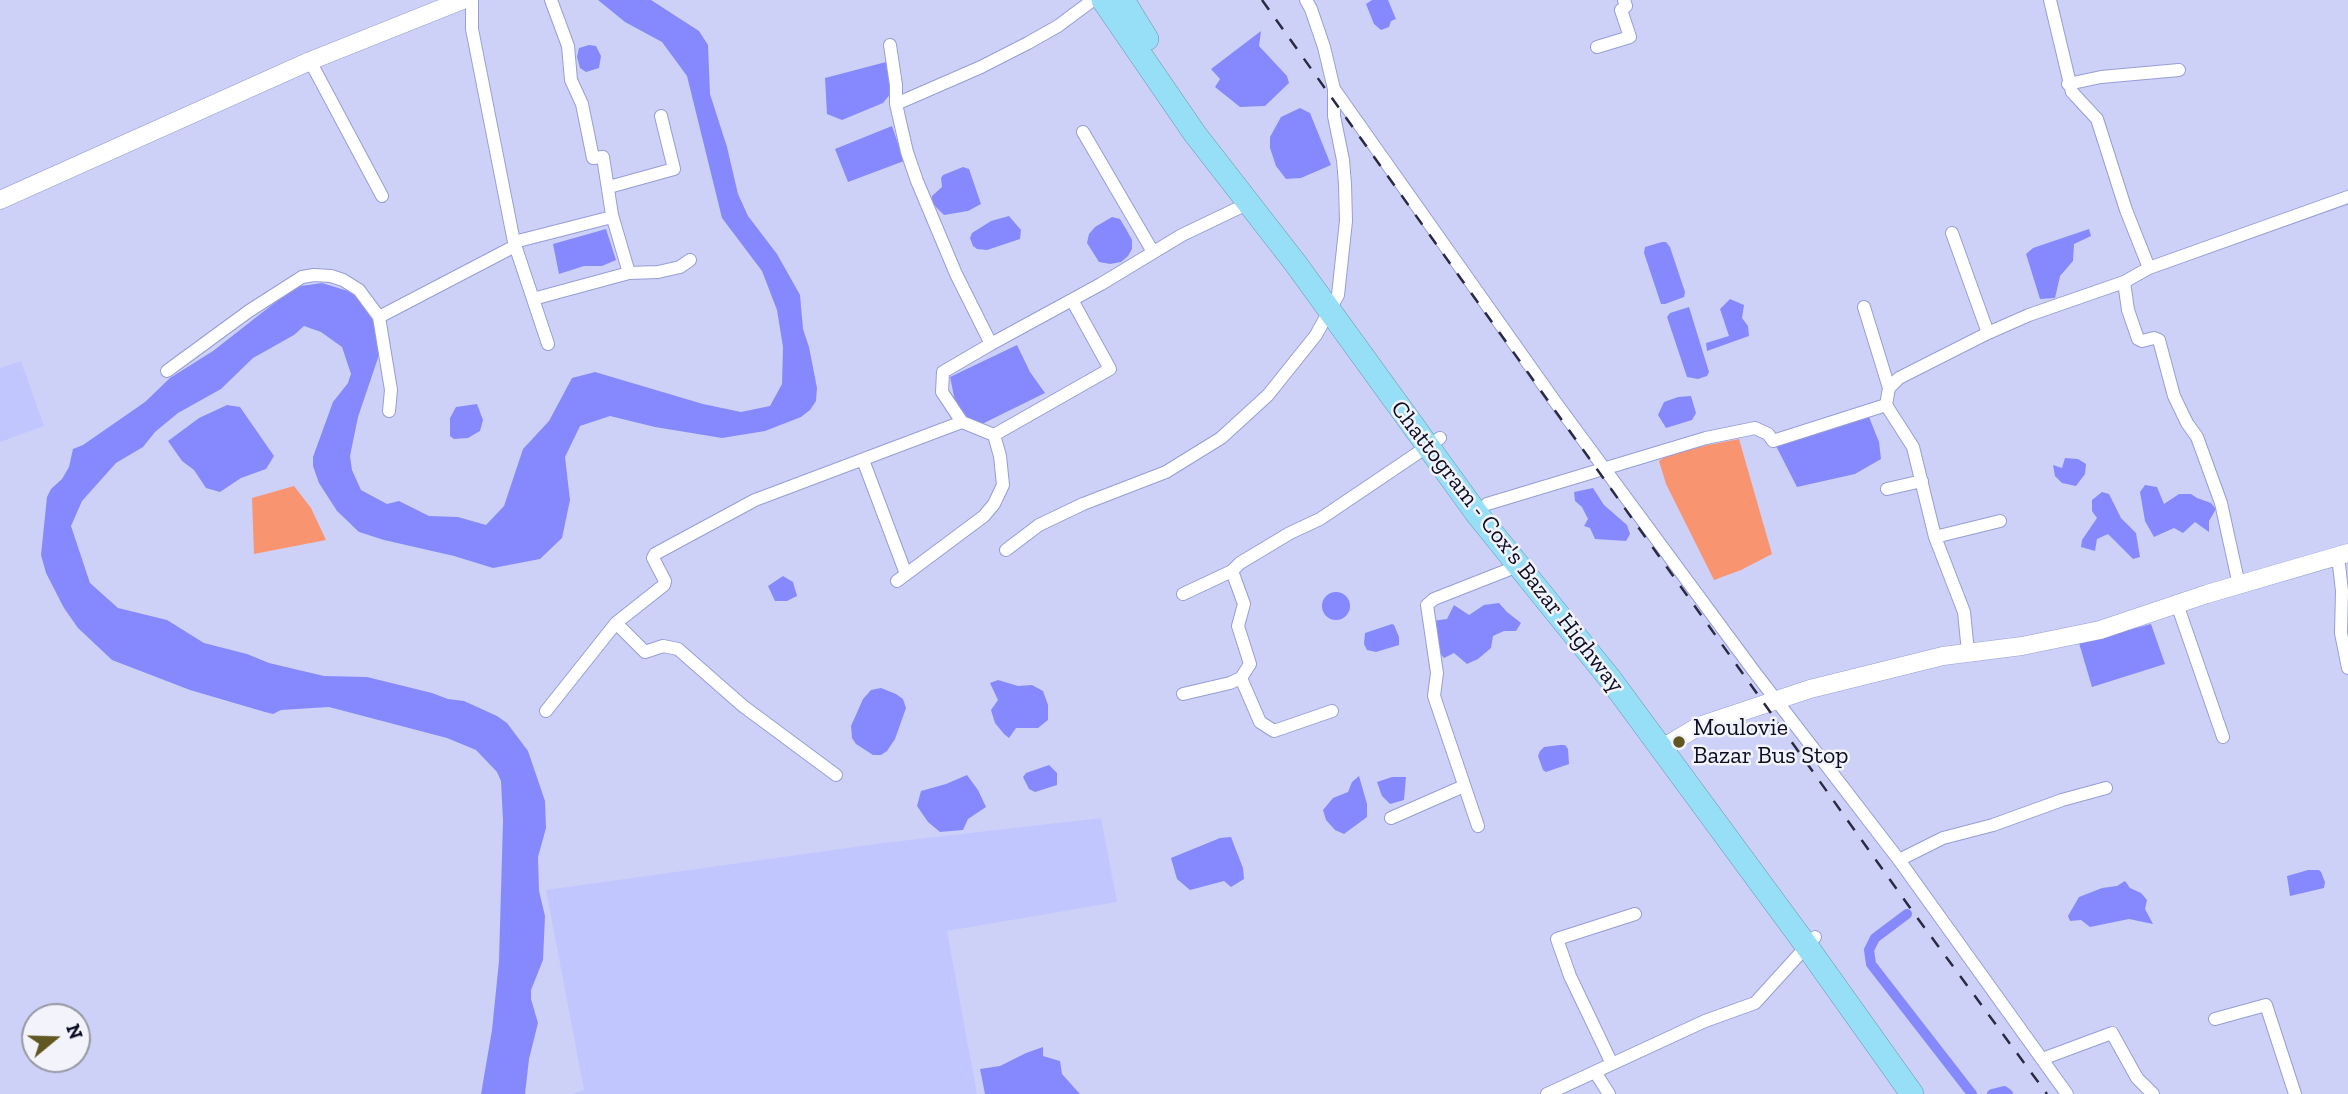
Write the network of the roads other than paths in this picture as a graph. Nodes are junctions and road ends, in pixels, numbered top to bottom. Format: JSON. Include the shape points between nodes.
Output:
{"nodes":[{"id":1,"x":463,"y":0,"type":"edge"},
{"id":2,"x":472,"y":0,"type":"edge"},
{"id":3,"x":551,"y":0,"type":"edge"},
{"id":4,"x":1093,"y":0,"type":"edge"},
{"id":5,"x":1102,"y":0,"type":"edge"},
{"id":6,"x":1122,"y":0,"type":"edge"},
{"id":7,"x":1306,"y":0,"type":"edge"},
{"id":8,"x":1624,"y":0,"type":"edge"},
{"id":9,"x":2050,"y":0,"type":"edge"},
{"id":10,"x":890,"y":45,"type":"dead end"},
{"id":11,"x":1597,"y":47,"type":"dead end"},
{"id":12,"x":310,"y":61,"type":"junction"},
{"id":13,"x":2179,"y":69,"type":"dead end"},
{"id":14,"x":2068,"y":83,"type":"junction"},
{"id":15,"x":1334,"y":89,"type":"junction"},
{"id":16,"x":896,"y":104,"type":"junction"},
{"id":17,"x":661,"y":116,"type":"dead end"},
{"id":18,"x":1083,"y":132,"type":"dead end"},
{"id":19,"x":609,"y":187,"type":"junction"},
{"id":20,"x":382,"y":196,"type":"dead end"},
{"id":21,"x":2348,"y":197,"type":"edge"},
{"id":22,"x":0,"y":200,"type":"edge"},
{"id":23,"x":1249,"y":203,"type":"junction"},
{"id":24,"x":612,"y":217,"type":"junction"},
{"id":25,"x":1952,"y":233,"type":"dead end"},
{"id":26,"x":515,"y":244,"type":"junction"},
{"id":27,"x":1153,"y":252,"type":"junction"},
{"id":28,"x":690,"y":260,"type":"dead end"},
{"id":29,"x":2149,"y":268,"type":"junction"},
{"id":30,"x":629,"y":273,"type":"junction"},
{"id":31,"x":2124,"y":282,"type":"junction"},
{"id":32,"x":533,"y":299,"type":"junction"},
{"id":33,"x":1072,"y":300,"type":"junction"},
{"id":34,"x":1334,"y":303,"type":"junction"},
{"id":35,"x":1864,"y":307,"type":"dead end"},
{"id":36,"x":379,"y":317,"type":"junction"},
{"id":37,"x":1988,"y":332,"type":"junction"},
{"id":38,"x":548,"y":344,"type":"dead end"},
{"id":39,"x":991,"y":344,"type":"junction"},
{"id":40,"x":167,"y":371,"type":"dead end"},
{"id":41,"x":1889,"y":388,"type":"junction"},
{"id":42,"x":1886,"y":405,"type":"junction"},
{"id":43,"x":389,"y":411,"type":"dead end"},
{"id":44,"x":962,"y":422,"type":"junction"},
{"id":45,"x":994,"y":435,"type":"junction"},
{"id":46,"x":1434,"y":442,"type":"junction"},
{"id":47,"x":863,"y":460,"type":"junction"},
{"id":48,"x":1605,"y":469,"type":"junction"},
{"id":49,"x":1922,"y":481,"type":"junction"},
{"id":50,"x":1887,"y":489,"type":"dead end"},
{"id":51,"x":1487,"y":504,"type":"junction"},
{"id":52,"x":2000,"y":520,"type":"dead end"},
{"id":53,"x":1936,"y":537,"type":"junction"},
{"id":54,"x":1006,"y":550,"type":"dead end"},
{"id":55,"x":2343,"y":554,"type":"edge"},
{"id":56,"x":1518,"y":566,"type":"junction"},
{"id":57,"x":1232,"y":570,"type":"junction"},
{"id":58,"x":2239,"y":585,"type":"junction"},
{"id":59,"x":1183,"y":594,"type":"dead end"},
{"id":60,"x":2177,"y":604,"type":"junction"},
{"id":61,"x":616,"y":623,"type":"junction"},
{"id":62,"x":1968,"y":652,"type":"junction"},
{"id":63,"x":2348,"y":668,"type":"edge"},
{"id":64,"x":1241,"y":678,"type":"junction"},
{"id":65,"x":1183,"y":694,"type":"dead end"},
{"id":66,"x":1776,"y":699,"type":"junction"},
{"id":67,"x":547,"y":711,"type":"dead end"},
{"id":68,"x":1332,"y":711,"type":"dead end"},
{"id":69,"x":2223,"y":737,"type":"dead end"},
{"id":70,"x":1665,"y":746,"type":"junction"},
{"id":71,"x":836,"y":775,"type":"dead end"},
{"id":72,"x":1464,"y":786,"type":"junction"},
{"id":73,"x":2106,"y":788,"type":"dead end"},
{"id":74,"x":1391,"y":818,"type":"dead end"},
{"id":75,"x":1478,"y":826,"type":"dead end"},
{"id":76,"x":1899,"y":860,"type":"junction"},
{"id":77,"x":1635,"y":914,"type":"dead end"},
{"id":78,"x":1810,"y":941,"type":"junction"},
{"id":79,"x":2215,"y":1019,"type":"dead end"},
{"id":80,"x":2042,"y":1059,"type":"junction"},
{"id":81,"x":1612,"y":1064,"type":"junction"},
{"id":82,"x":1595,"y":1072,"type":"junction"},
{"id":83,"x":1547,"y":1094,"type":"edge"},
{"id":84,"x":1609,"y":1094,"type":"edge"},
{"id":85,"x":1912,"y":1094,"type":"edge"},
{"id":86,"x":1926,"y":1094,"type":"edge"},
{"id":87,"x":2067,"y":1094,"type":"edge"},
{"id":88,"x":2153,"y":1094,"type":"edge"},
{"id":89,"x":2295,"y":1094,"type":"edge"}],
"edges":[{"from":1,"to":12,"type":"street"},
{"from":2,"to":26,"type":"street","via":[[472,29]]},
{"from":3,"to":19,"type":"street","via":[[568,46],[571,80],[582,103],[593,158],[603,157]]},
{"from":4,"to":16,"type":"street","via":[[1027,43]]},
{"from":5,"to":23,"type":"highway","name":"Chattogram - Cox's Bazar Highway"},
{"from":6,"to":34,"type":"highway","name":"Chattogram - Cox's Bazar Highway"},
{"from":7,"to":15,"type":"street","via":[[1325,47]]},
{"from":8,"to":11,"type":"street","via":[[1626,6],[1621,10],[1630,37]]},
{"from":9,"to":14,"type":"street"},
{"from":10,"to":16,"type":"street"},
{"from":12,"to":20,"type":"street"},
{"from":12,"to":22,"type":"street"},
{"from":13,"to":14,"type":"street"},
{"from":14,"to":29,"type":"street","via":[[2097,119]]},
{"from":15,"to":34,"type":"street","via":[[1346,221]]},
{"from":15,"to":48,"type":"street"},
{"from":16,"to":39,"type":"street","via":[[917,180]]},
{"from":17,"to":19,"type":"street","via":[[674,169]]},
{"from":18,"to":27,"type":"street"},
{"from":19,"to":24,"type":"street"},
{"from":21,"to":29,"type":"street"},
{"from":23,"to":27,"type":"street"},
{"from":23,"to":34,"type":"highway","name":"Chattogram - Cox's Bazar Highway"},
{"from":24,"to":26,"type":"street"},
{"from":24,"to":30,"type":"street"},
{"from":25,"to":37,"type":"street"},
{"from":26,"to":32,"type":"street"},
{"from":26,"to":36,"type":"street"},
{"from":27,"to":33,"type":"street"},
{"from":28,"to":30,"type":"street","via":[[658,272]]},
{"from":29,"to":31,"type":"street"},
{"from":30,"to":32,"type":"street"},
{"from":31,"to":37,"type":"street"},
{"from":31,"to":58,"type":"street","via":[[2138,339],[2159,340],[2174,396],[2197,437],[2221,503]]},
{"from":32,"to":38,"type":"street"},
{"from":33,"to":39,"type":"street"},
{"from":33,"to":45,"type":"street","via":[[1110,369]]},
{"from":34,"to":46,"type":"highway","name":"Chattogram - Cox's Bazar Highway"},
{"from":34,"to":54,"type":"street","via":[[1290,370],[1220,438],[1166,472],[1039,525]]},
{"from":35,"to":41,"type":"street"},
{"from":36,"to":40,"type":"street","via":[[359,290],[343,280],[302,277]]},
{"from":36,"to":43,"type":"street","via":[[391,390]]},
{"from":37,"to":41,"type":"street","via":[[1899,378]]},
{"from":39,"to":44,"type":"street","via":[[943,373],[942,392]]},
{"from":41,"to":42,"type":"street"},
{"from":42,"to":48,"type":"street","via":[[1773,441],[1755,428]]},
{"from":42,"to":49,"type":"street","via":[[1913,447]]},
{"from":44,"to":45,"type":"street"},
{"from":44,"to":47,"type":"street"},
{"from":45,"to":47,"type":"street","via":[[1003,485],[1000,495],[984,516],[902,577]]},
{"from":46,"to":51,"type":"highway","name":"Chattogram - Cox's Bazar Highway"},
{"from":46,"to":56,"type":"highway","name":"Chattogram - Cox's Bazar Highway"},
{"from":46,"to":57,"type":"street","via":[[1320,519],[1260,549]]},
{"from":47,"to":61,"type":"street","via":[[755,500],[655,554],[664,585]]},
{"from":48,"to":51,"type":"street"},
{"from":48,"to":66,"type":"street"},
{"from":49,"to":50,"type":"street"},
{"from":49,"to":53,"type":"street"},
{"from":51,"to":70,"type":"highway","name":"Chattogram - Cox's Bazar Highway"},
{"from":52,"to":53,"type":"street"},
{"from":53,"to":62,"type":"street","via":[[1964,612]]},
{"from":55,"to":58,"type":"street"},
{"from":55,"to":63,"type":"street","via":[[2341,633]]},
{"from":56,"to":70,"type":"highway","name":"Chattogram - Cox's Bazar Highway"},
{"from":56,"to":72,"type":"street","via":[[1427,605],[1437,673],[1434,696]]},
{"from":57,"to":59,"type":"street"},
{"from":57,"to":64,"type":"street","via":[[1244,604],[1238,626],[1250,664]]},
{"from":58,"to":60,"type":"street"},
{"from":60,"to":62,"type":"street","via":[[2101,630]]},
{"from":60,"to":69,"type":"street"},
{"from":61,"to":67,"type":"street"},
{"from":61,"to":71,"type":"street","via":[[645,652],[663,646],[678,649],[743,706]]},
{"from":62,"to":66,"type":"street"},
{"from":64,"to":65,"type":"street"},
{"from":64,"to":68,"type":"street","via":[[1260,722],[1274,731]]},
{"from":66,"to":70,"type":"street","via":[[1699,726]]},
{"from":66,"to":76,"type":"street"},
{"from":70,"to":78,"type":"highway","name":"Chattogram - Cox's Bazar Highway"},
{"from":72,"to":74,"type":"street"},
{"from":72,"to":75,"type":"street"},
{"from":73,"to":76,"type":"street","via":[[1942,838]]},
{"from":76,"to":80,"type":"street"},
{"from":77,"to":81,"type":"street","via":[[1557,939]]},
{"from":78,"to":81,"type":"street","via":[[1755,1003]]},
{"from":78,"to":85,"type":"highway","name":"Chattogram - Cox's Bazar Highway"},
{"from":78,"to":86,"type":"highway","name":"Chattogram - Cox's Bazar Highway"},
{"from":79,"to":89,"type":"street","via":[[2266,1004]]},
{"from":80,"to":87,"type":"street"},
{"from":80,"to":88,"type":"street","via":[[2112,1033],[2137,1078]]},
{"from":81,"to":82,"type":"street"},
{"from":82,"to":83,"type":"street"},
{"from":82,"to":84,"type":"street"}]}
